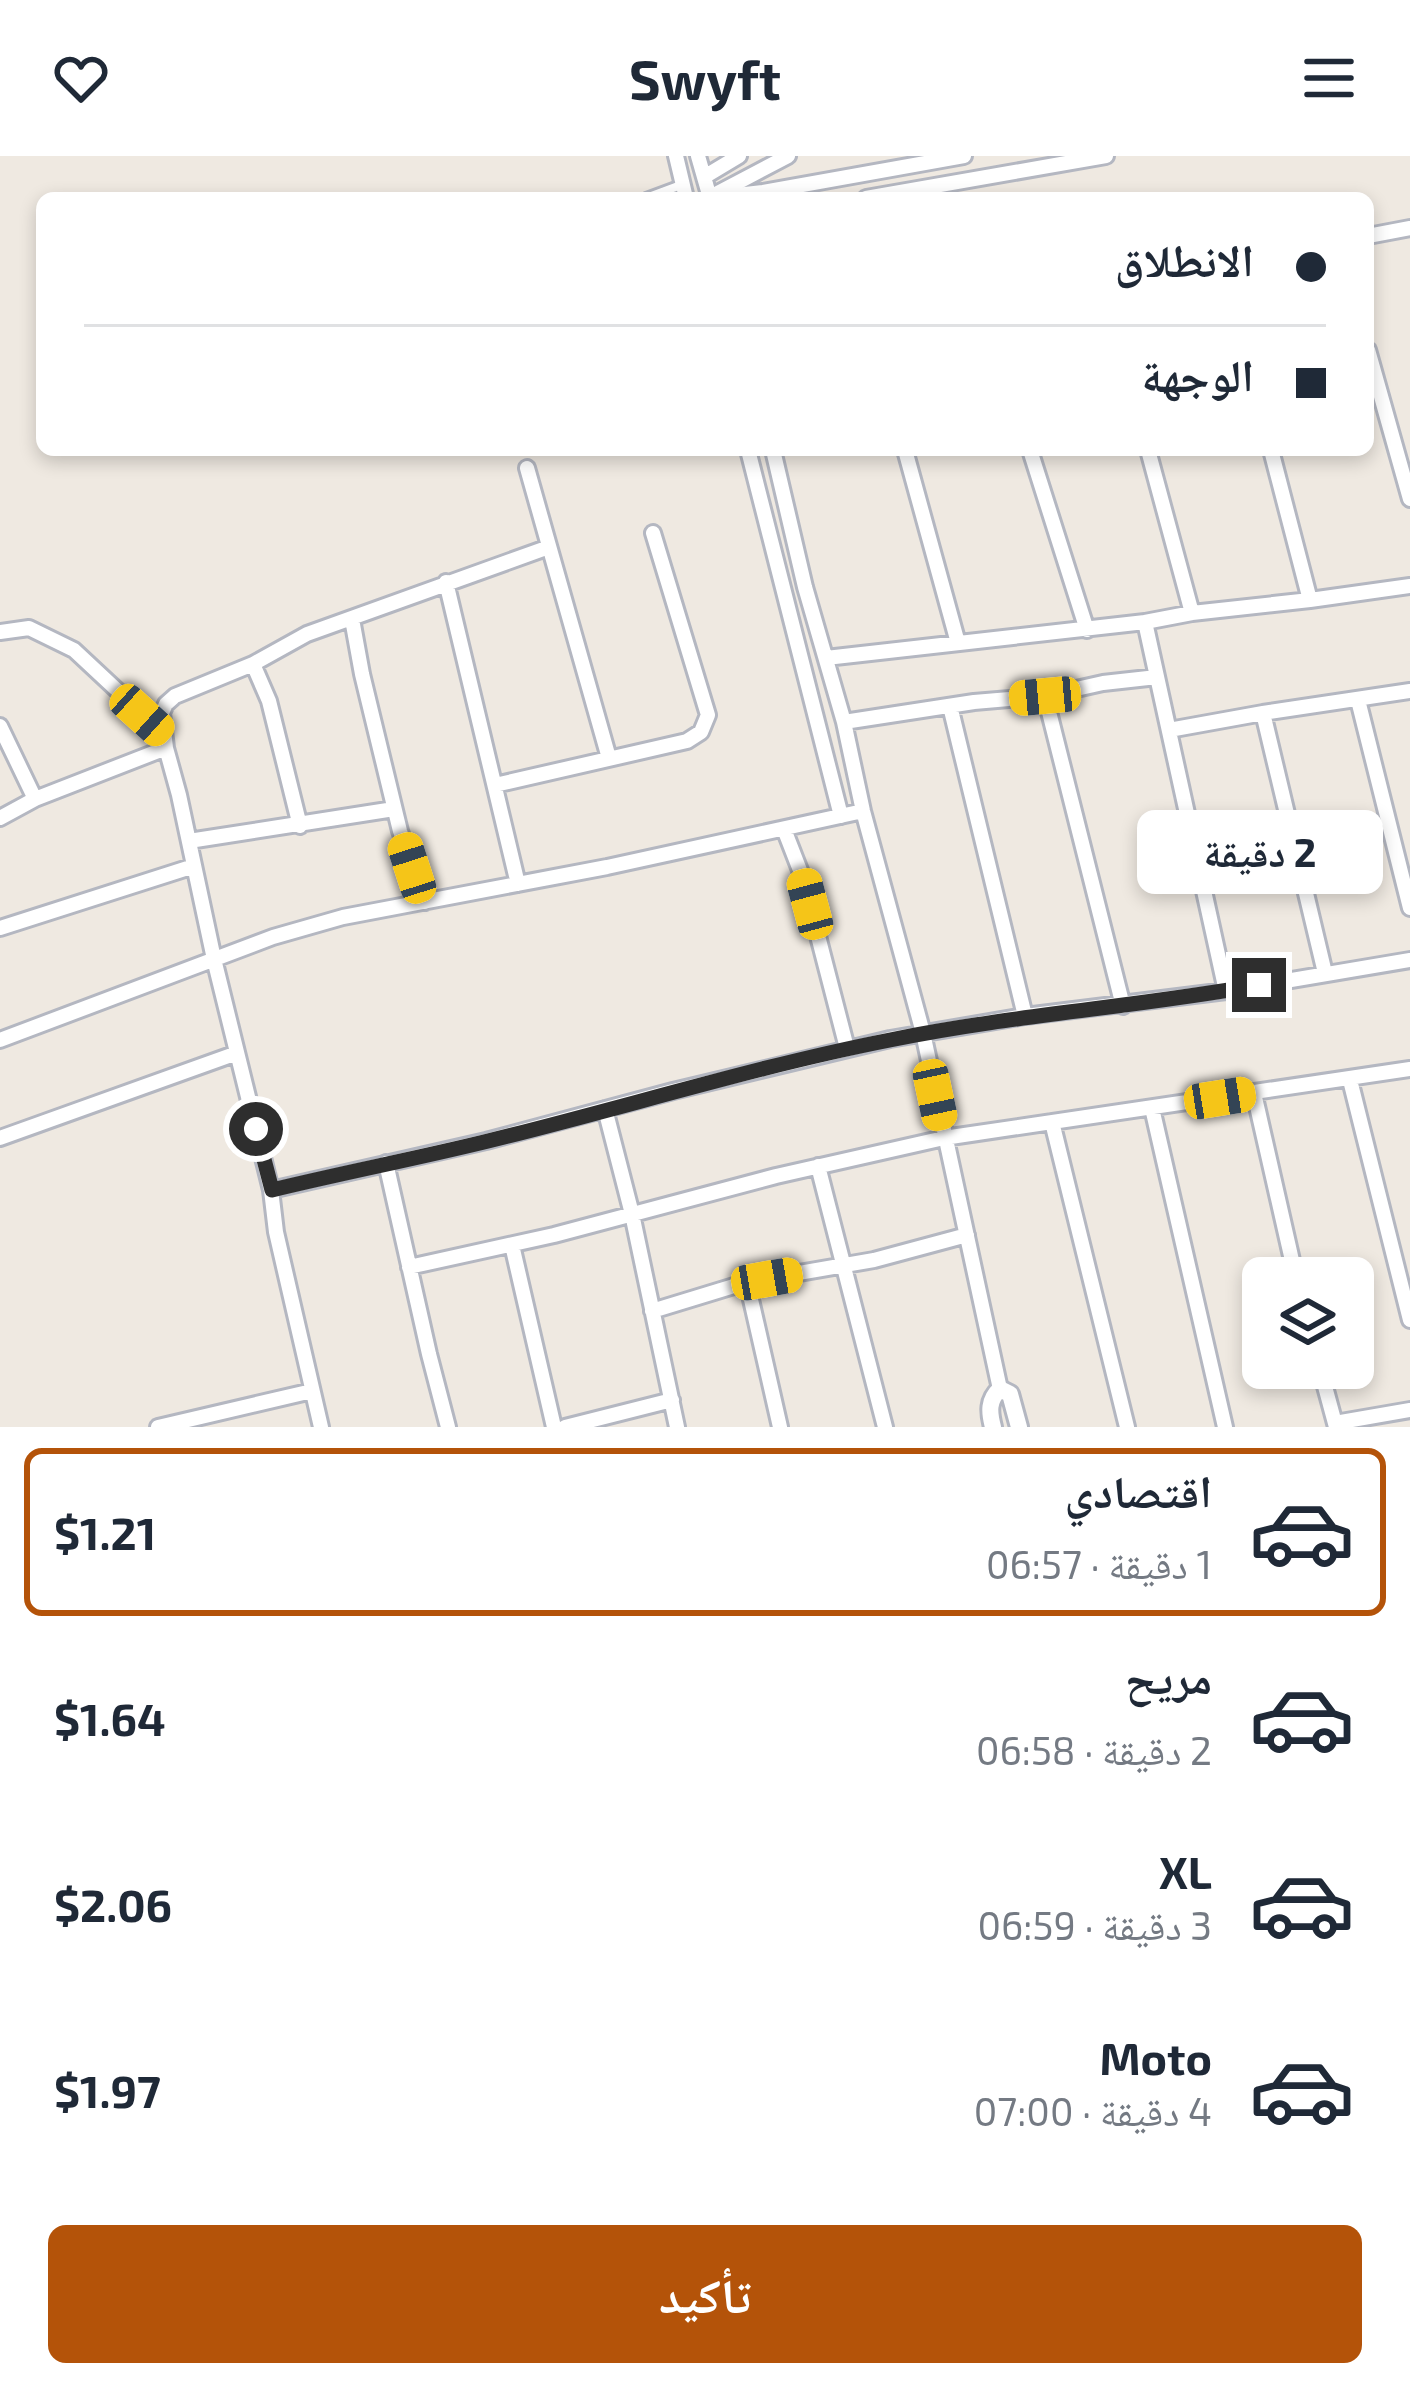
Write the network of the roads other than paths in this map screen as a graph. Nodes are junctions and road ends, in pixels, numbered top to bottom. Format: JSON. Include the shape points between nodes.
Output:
{"nodes":[{"id":1,"x":676,"y":156,"type":"edge"},
{"id":2,"x":698,"y":156,"type":"edge"},
{"id":3,"x":739,"y":156,"type":"edge"},
{"id":4,"x":788,"y":156,"type":"edge"},
{"id":5,"x":964,"y":156,"type":"edge"},
{"id":6,"x":1106,"y":156,"type":"edge"},
{"id":7,"x":1036,"y":162,"type":"edge"},
{"id":8,"x":704,"y":177,"type":"junction"},
{"id":9,"x":684,"y":191,"type":"edge"},
{"id":10,"x":708,"y":192,"type":"edge"},
{"id":11,"x":721,"y":192,"type":"edge"},
{"id":12,"x":763,"y":192,"type":"edge"},
{"id":13,"x":894,"y":192,"type":"edge"},
{"id":14,"x":1410,"y":228,"type":"edge"},
{"id":15,"x":1374,"y":235,"type":"edge"},
{"id":16,"x":1374,"y":371,"type":"edge"},
{"id":17,"x":750,"y":456,"type":"edge"},
{"id":18,"x":775,"y":456,"type":"edge"},
{"id":19,"x":907,"y":456,"type":"edge"},
{"id":20,"x":1032,"y":456,"type":"edge"},
{"id":21,"x":1150,"y":456,"type":"edge"},
{"id":22,"x":1273,"y":456,"type":"edge"},
{"id":23,"x":527,"y":468,"type":"dead end"},
{"id":24,"x":1410,"y":499,"type":"edge"},
{"id":25,"x":653,"y":532,"type":"dead end"},
{"id":26,"x":549,"y":547,"type":"junction"},
{"id":27,"x":446,"y":582,"type":"junction"},
{"id":28,"x":1410,"y":586,"type":"edge"},
{"id":29,"x":1310,"y":600,"type":"junction"},
{"id":30,"x":1192,"y":613,"type":"junction"},
{"id":31,"x":352,"y":620,"type":"junction"},
{"id":32,"x":1145,"y":622,"type":"junction"},
{"id":33,"x":1087,"y":630,"type":"junction"},
{"id":34,"x":0,"y":632,"type":"edge"},
{"id":35,"x":958,"y":643,"type":"junction"},
{"id":36,"x":826,"y":658,"type":"junction"},
{"id":37,"x":253,"y":664,"type":"junction"},
{"id":38,"x":1156,"y":677,"type":"junction"},
{"id":39,"x":1410,"y":691,"type":"edge"},
{"id":40,"x":1045,"y":696,"type":"junction"},
{"id":41,"x":1358,"y":700,"type":"junction"},
{"id":42,"x":950,"y":706,"type":"junction"},
{"id":43,"x":1263,"y":713,"type":"junction"},
{"id":44,"x":844,"y":722,"type":"junction"},
{"id":45,"x":0,"y":726,"type":"edge"},
{"id":46,"x":1169,"y":730,"type":"junction"},
{"id":47,"x":165,"y":741,"type":"junction"},
{"id":48,"x":609,"y":758,"type":"junction"},
{"id":49,"x":496,"y":785,"type":"junction"},
{"id":50,"x":35,"y":799,"type":"junction"},
{"id":51,"x":394,"y":809,"type":"junction"},
{"id":52,"x":863,"y":811,"type":"junction"},
{"id":53,"x":842,"y":816,"type":"junction"},
{"id":54,"x":0,"y":818,"type":"edge"},
{"id":55,"x":300,"y":826,"type":"junction"},
{"id":56,"x":784,"y":829,"type":"junction"},
{"id":57,"x":189,"y":841,"type":"junction"},
{"id":58,"x":194,"y":866,"type":"junction"},
{"id":59,"x":518,"y":884,"type":"junction"},
{"id":60,"x":425,"y":902,"type":"junction"},
{"id":61,"x":1410,"y":908,"type":"edge"},
{"id":62,"x":0,"y":928,"type":"edge"},
{"id":63,"x":214,"y":959,"type":"junction"},
{"id":64,"x":1410,"y":960,"type":"edge"},
{"id":65,"x":1325,"y":973,"type":"junction"},
{"id":66,"x":1226,"y":991,"type":"junction"},
{"id":67,"x":1124,"y":1006,"type":"junction"},
{"id":68,"x":1025,"y":1016,"type":"junction"},
{"id":69,"x":922,"y":1033,"type":"junction"},
{"id":70,"x":0,"y":1040,"type":"edge"},
{"id":71,"x":848,"y":1048,"type":"junction"},
{"id":72,"x":237,"y":1052,"type":"junction"},
{"id":73,"x":1410,"y":1070,"type":"edge"},
{"id":74,"x":1349,"y":1080,"type":"junction"},
{"id":75,"x":1254,"y":1093,"type":"junction"},
{"id":76,"x":1152,"y":1108,"type":"junction"},
{"id":77,"x":605,"y":1109,"type":"junction"},
{"id":78,"x":1052,"y":1122,"type":"junction"},
{"id":79,"x":0,"y":1138,"type":"edge"},
{"id":80,"x":944,"y":1138,"type":"junction"},
{"id":81,"x":386,"y":1163,"type":"junction"},
{"id":82,"x":818,"y":1166,"type":"junction"},
{"id":83,"x":272,"y":1190,"type":"junction"},
{"id":84,"x":632,"y":1214,"type":"junction"},
{"id":85,"x":967,"y":1235,"type":"junction"},
{"id":86,"x":512,"y":1245,"type":"junction"},
{"id":87,"x":1291,"y":1257,"type":"edge"},
{"id":88,"x":844,"y":1265,"type":"junction"},
{"id":89,"x":409,"y":1267,"type":"junction"},
{"id":90,"x":747,"y":1282,"type":"junction"},
{"id":91,"x":652,"y":1311,"type":"junction"},
{"id":92,"x":1410,"y":1320,"type":"edge"},
{"id":93,"x":1000,"y":1389,"type":"junction"},
{"id":94,"x":1326,"y":1389,"type":"edge"},
{"id":95,"x":311,"y":1391,"type":"junction"},
{"id":96,"x":672,"y":1400,"type":"junction"},
{"id":97,"x":1410,"y":1410,"type":"edge"},
{"id":98,"x":1336,"y":1425,"type":"edge"},
{"id":99,"x":158,"y":1427,"type":"edge"},
{"id":100,"x":321,"y":1427,"type":"edge"},
{"id":101,"x":448,"y":1427,"type":"edge"},
{"id":102,"x":554,"y":1427,"type":"edge"},
{"id":103,"x":565,"y":1427,"type":"edge"},
{"id":104,"x":677,"y":1427,"type":"edge"},
{"id":105,"x":780,"y":1427,"type":"edge"},
{"id":106,"x":886,"y":1427,"type":"edge"},
{"id":107,"x":993,"y":1427,"type":"edge"},
{"id":108,"x":1019,"y":1427,"type":"edge"},
{"id":109,"x":1126,"y":1427,"type":"edge"},
{"id":110,"x":1225,"y":1427,"type":"edge"}],
"edges":[{"from":1,"to":9,"type":"street"},
{"from":2,"to":8,"type":"street"},
{"from":3,"to":8,"type":"street"},
{"from":4,"to":11,"type":"street"},
{"from":5,"to":12,"type":"street"},
{"from":6,"to":7,"type":"street"},
{"from":7,"to":13,"type":"street"},
{"from":8,"to":10,"type":"street"},
{"from":14,"to":15,"type":"street"},
{"from":16,"to":24,"type":"street"},
{"from":17,"to":53,"type":"street"},
{"from":18,"to":36,"type":"street"},
{"from":19,"to":35,"type":"street"},
{"from":20,"to":33,"type":"street"},
{"from":21,"to":30,"type":"street"},
{"from":22,"to":29,"type":"street"},
{"from":23,"to":26,"type":"street"},
{"from":25,"to":48,"type":"street","via":[[708,715],[687,741]]},
{"from":26,"to":27,"type":"street"},
{"from":26,"to":48,"type":"street"},
{"from":27,"to":31,"type":"street"},
{"from":27,"to":49,"type":"street"},
{"from":28,"to":29,"type":"street"},
{"from":29,"to":30,"type":"street"},
{"from":30,"to":32,"type":"street"},
{"from":31,"to":37,"type":"street"},
{"from":31,"to":51,"type":"street"},
{"from":32,"to":33,"type":"street"},
{"from":32,"to":38,"type":"street"},
{"from":33,"to":35,"type":"street"},
{"from":34,"to":47,"type":"street","via":[[29,628],[74,650]]},
{"from":35,"to":36,"type":"street"},
{"from":36,"to":44,"type":"street"},
{"from":37,"to":47,"type":"street","via":[[175,696],[162,713]]},
{"from":37,"to":55,"type":"street"},
{"from":38,"to":40,"type":"street"},
{"from":38,"to":46,"type":"street"},
{"from":39,"to":41,"type":"street"},
{"from":40,"to":42,"type":"street"},
{"from":40,"to":67,"type":"street"},
{"from":41,"to":43,"type":"street"},
{"from":41,"to":61,"type":"street"},
{"from":42,"to":44,"type":"street"},
{"from":42,"to":68,"type":"street"},
{"from":43,"to":46,"type":"street"},
{"from":43,"to":65,"type":"street"},
{"from":44,"to":52,"type":"street"},
{"from":45,"to":50,"type":"street"},
{"from":46,"to":66,"type":"street"},
{"from":47,"to":50,"type":"street"},
{"from":47,"to":57,"type":"street"},
{"from":48,"to":49,"type":"street"},
{"from":49,"to":59,"type":"street"},
{"from":50,"to":54,"type":"street"},
{"from":51,"to":55,"type":"street"},
{"from":51,"to":60,"type":"street"},
{"from":52,"to":53,"type":"street"},
{"from":52,"to":69,"type":"street"},
{"from":53,"to":56,"type":"street"},
{"from":55,"to":57,"type":"street"},
{"from":56,"to":59,"type":"street"},
{"from":56,"to":71,"type":"street"},
{"from":57,"to":58,"type":"street"},
{"from":58,"to":62,"type":"street"},
{"from":58,"to":63,"type":"street"},
{"from":59,"to":60,"type":"street"},
{"from":60,"to":63,"type":"street","via":[[343,917]]},
{"from":63,"to":70,"type":"street"},
{"from":63,"to":72,"type":"street"},
{"from":64,"to":65,"type":"street"},
{"from":65,"to":66,"type":"street"},
{"from":66,"to":67,"type":"street"},
{"from":67,"to":68,"type":"street"},
{"from":68,"to":69,"type":"street"},
{"from":69,"to":71,"type":"street"},
{"from":69,"to":80,"type":"street"},
{"from":71,"to":77,"type":"street"},
{"from":72,"to":79,"type":"street"},
{"from":72,"to":83,"type":"street"},
{"from":73,"to":74,"type":"street"},
{"from":74,"to":75,"type":"street"},
{"from":74,"to":92,"type":"street"},
{"from":75,"to":76,"type":"street"},
{"from":75,"to":87,"type":"street"},
{"from":76,"to":78,"type":"street"},
{"from":76,"to":110,"type":"street"},
{"from":77,"to":81,"type":"street"},
{"from":77,"to":84,"type":"street"},
{"from":78,"to":80,"type":"street"},
{"from":78,"to":109,"type":"street"},
{"from":80,"to":82,"type":"street"},
{"from":80,"to":85,"type":"street"},
{"from":81,"to":83,"type":"street"},
{"from":81,"to":89,"type":"street"},
{"from":82,"to":84,"type":"street"},
{"from":82,"to":88,"type":"street"},
{"from":83,"to":95,"type":"street"},
{"from":84,"to":86,"type":"street"},
{"from":84,"to":91,"type":"street"},
{"from":85,"to":88,"type":"street"},
{"from":85,"to":93,"type":"street"},
{"from":86,"to":89,"type":"street"},
{"from":86,"to":102,"type":"street"},
{"from":88,"to":90,"type":"street"},
{"from":88,"to":106,"type":"street"},
{"from":89,"to":101,"type":"street"},
{"from":90,"to":91,"type":"street"},
{"from":90,"to":105,"type":"street"},
{"from":91,"to":96,"type":"street"},
{"from":93,"to":107,"type":"street","via":[[992,1396]]},
{"from":93,"to":108,"type":"street","via":[[1010,1394]]},
{"from":94,"to":98,"type":"street"},
{"from":95,"to":99,"type":"street"},
{"from":95,"to":100,"type":"street"},
{"from":96,"to":103,"type":"street"},
{"from":96,"to":104,"type":"street"},
{"from":97,"to":98,"type":"street"}]}
